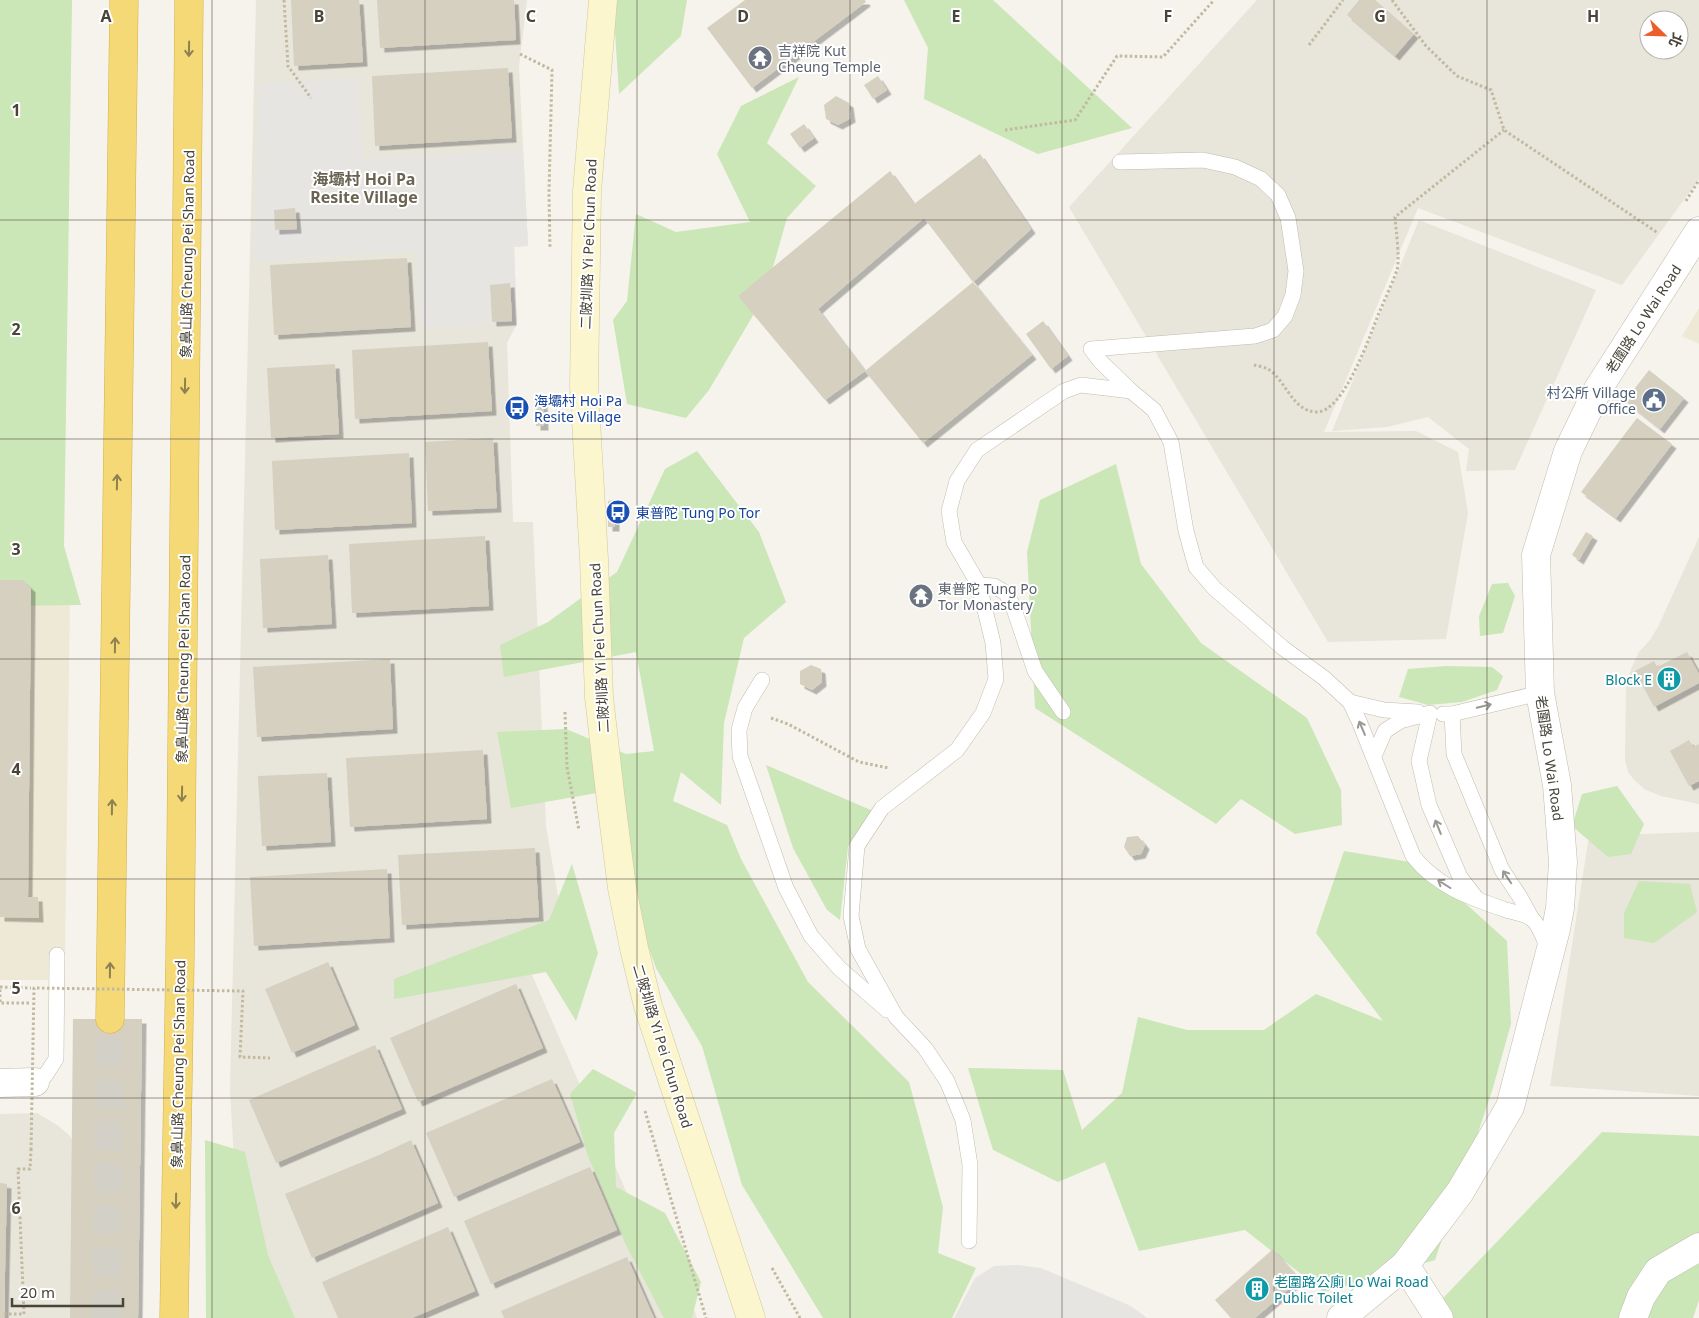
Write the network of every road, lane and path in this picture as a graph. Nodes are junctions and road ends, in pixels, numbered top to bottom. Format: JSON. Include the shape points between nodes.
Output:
{"nodes":[{"id":1,"x":124,"y":0,"type":"edge"},
{"id":2,"x":189,"y":0,"type":"edge"},
{"id":3,"x":284,"y":0,"type":"edge"},
{"id":4,"x":603,"y":0,"type":"edge"},
{"id":5,"x":1214,"y":0,"type":"edge"},
{"id":6,"x":1343,"y":0,"type":"edge"},
{"id":7,"x":1392,"y":0,"type":"edge"},
{"id":8,"x":1309,"y":45,"type":"dead end"},
{"id":9,"x":311,"y":98,"type":"dead end"},
{"id":10,"x":1005,"y":130,"type":"dead end"},
{"id":11,"x":1504,"y":130,"type":"junction"},
{"id":12,"x":1120,"y":162,"type":"dead end"},
{"id":13,"x":1699,"y":231,"type":"edge"},
{"id":14,"x":1663,"y":236,"type":"dead end"},
{"id":15,"x":1249,"y":364,"type":"dead end"},
{"id":16,"x":1131,"y":391,"type":"junction"},
{"id":17,"x":979,"y":584,"type":"junction"},
{"id":18,"x":762,"y":680,"type":"dead end"},
{"id":19,"x":1540,"y":693,"type":"junction"},
{"id":20,"x":1350,"y":702,"type":"junction"},
{"id":21,"x":745,"y":708,"type":"junction"},
{"id":22,"x":1063,"y":712,"type":"dead end"},
{"id":23,"x":1430,"y":713,"type":"junction"},
{"id":24,"x":1452,"y":714,"type":"junction"},
{"id":25,"x":1374,"y":756,"type":"junction"},
{"id":26,"x":923,"y":775,"type":"junction"},
{"id":27,"x":1478,"y":900,"type":"junction"},
{"id":28,"x":1532,"y":919,"type":"junction"},
{"id":29,"x":57,"y":955,"type":"dead end"},
{"id":30,"x":1549,"y":956,"type":"junction"},
{"id":31,"x":27,"y":988,"type":"dead end"},
{"id":32,"x":26,"y":1003,"type":"dead end"},
{"id":33,"x":896,"y":1017,"type":"junction"},
{"id":34,"x":110,"y":1019,"type":"tunnel mouth"},
{"id":35,"x":270,"y":1058,"type":"dead end"},
{"id":36,"x":35,"y":1082,"type":"joint"},
{"id":37,"x":0,"y":1083,"type":"edge"},
{"id":38,"x":969,"y":1241,"type":"dead end"},
{"id":39,"x":1699,"y":1248,"type":"edge"},
{"id":40,"x":770,"y":1265,"type":"dead end"},
{"id":41,"x":1405,"y":1266,"type":"junction"},
{"id":42,"x":738,"y":1279,"type":"junction"},
{"id":43,"x":4,"y":1314,"type":"dead end"},
{"id":44,"x":174,"y":1318,"type":"edge"},
{"id":45,"x":751,"y":1318,"type":"edge"},
{"id":46,"x":759,"y":1318,"type":"edge"},
{"id":47,"x":800,"y":1318,"type":"edge"},
{"id":48,"x":1341,"y":1318,"type":"edge"},
{"id":49,"x":1439,"y":1318,"type":"edge"},
{"id":50,"x":1633,"y":1318,"type":"edge"}],
"edges":[{"from":34,"to":1,"type":"highway","one_way":true},
{"from":2,"to":44,"type":"highway","name":"象鼻山路 Cheung Pei Shan Road","one_way":true},
{"from":3,"to":9,"type":"path","via":[[288,66]]},
{"from":4,"to":42,"type":"street","name":"二陂圳路 Yi Pei Chun Road","via":[[587,191],[584,386],[600,707],[622,888],[636,958],[648,1006]]},
{"from":5,"to":10,"type":"path","via":[[1163,57],[1117,56],[1075,120]]},
{"from":6,"to":8,"type":"path"},
{"from":7,"to":11,"type":"path","via":[[1426,46],[1458,76],[1491,90]]},
{"from":11,"to":14,"type":"path"},
{"from":11,"to":15,"type":"path","via":[[1395,216],[1397,268],[1356,366],[1331,406],[1322,412],[1304,408],[1268,369]]},
{"from":12,"to":16,"type":"lane","via":[[1203,160],[1235,167],[1260,179],[1278,195],[1288,218],[1296,271],[1285,316],[1273,330],[1255,336],[1092,349]]},
{"from":13,"to":19,"type":"street","name":"老圍路 Lo Wai Road","via":[[1598,389],[1568,451],[1536,554]]},
{"from":16,"to":17,"type":"lane","via":[[1081,385],[1064,391],[976,450],[957,481],[949,511],[954,542]]},
{"from":16,"to":20,"type":"lane","via":[[1154,410],[1171,442],[1186,531],[1196,567],[1234,606]]},
{"from":17,"to":22,"type":"lane","via":[[994,586],[1006,594],[1035,671]]},
{"from":17,"to":26,"type":"lane","via":[[994,643],[996,679],[983,713],[957,750]]},
{"from":18,"to":21,"type":"lane"},
{"from":24,"to":19,"type":"lane","one_way":true},
{"from":19,"to":30,"type":"street","name":"老圍路 Lo Wai Road","via":[[1557,785],[1563,862],[1560,908]]},
{"from":20,"to":23,"type":"lane","via":[[1384,710]]},
{"from":25,"to":20,"type":"lane","one_way":true},
{"from":21,"to":26,"type":"path","via":[[788,724],[859,762]]},
{"from":21,"to":33,"type":"lane","via":[[739,730],[740,756],[786,888],[811,936],[839,968]]},
{"from":23,"to":24,"type":"lane"},
{"from":23,"to":25,"type":"lane","via":[[1400,721],[1385,731]]},
{"from":27,"to":23,"type":"lane","one_way":true,"via":[[1460,876],[1429,805],[1419,761]]},
{"from":28,"to":24,"type":"lane","one_way":true,"via":[[1502,870],[1454,754]]},
{"from":27,"to":25,"type":"lane","one_way":true,"via":[[1439,881],[1413,856]]},
{"from":26,"to":33,"type":"lane","via":[[882,808],[857,846],[851,916],[858,949]]},
{"from":27,"to":28,"type":"lane"},
{"from":28,"to":30,"type":"lane","via":[[1545,939]]},
{"from":29,"to":36,"type":"lane","via":[[56,1059],[45,1076]]},
{"from":30,"to":41,"type":"street","name":"老圍路 Lo Wai Road","via":[[1510,1107],[1460,1192]]},
{"from":31,"to":32,"type":"path","via":[[0,987],[0,1003]]},
{"from":33,"to":38,"type":"lane","via":[[925,1048],[948,1081],[963,1120],[970,1165]]},
{"from":35,"to":43,"type":"path","bridge":true,"via":[[240,1057],[243,991],[34,988],[30,1169],[18,1168],[24,1314]]},
{"from":36,"to":37,"type":"street"},
{"from":39,"to":50,"type":"street","via":[[1658,1271],[1641,1297]]},
{"from":40,"to":47,"type":"path"},
{"from":41,"to":48,"type":"street","name":"老圍路 Lo Wai Road"},
{"from":41,"to":49,"type":"street"},
{"from":42,"to":45,"type":"street","name":"二陂圳路 Yi Pei Chun Road"},
{"from":42,"to":46,"type":"street","name":"二陂圳路 Yi Pei Chun Road"}]}
